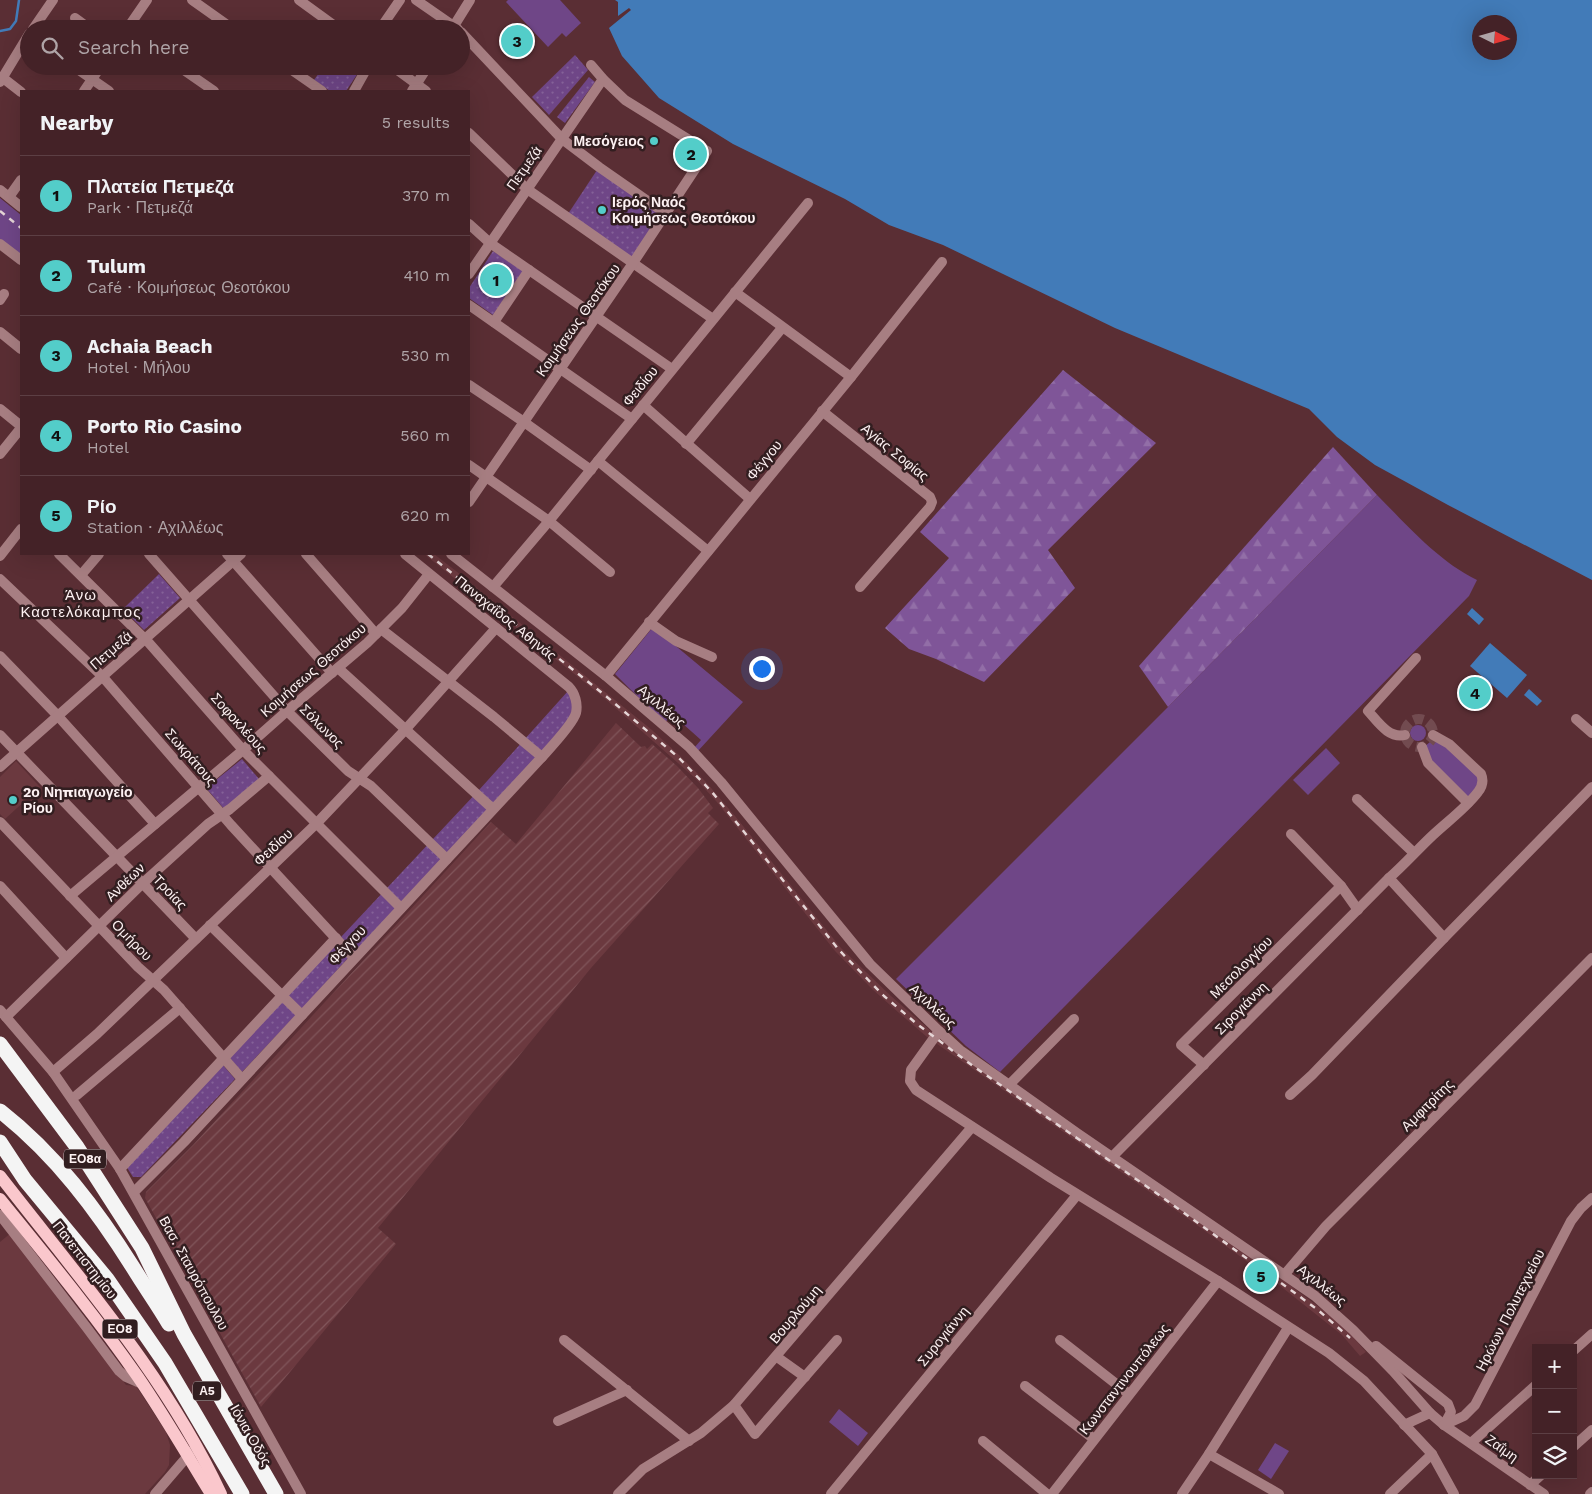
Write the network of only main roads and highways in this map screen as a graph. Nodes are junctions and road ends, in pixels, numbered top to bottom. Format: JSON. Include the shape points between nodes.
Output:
{"nodes":[{"id":1,"x":0,"y":1044,"type":"edge"},
{"id":2,"x":0,"y":1102,"type":"edge"},
{"id":3,"x":0,"y":1111,"type":"edge"},
{"id":4,"x":20,"y":1123,"type":"junction"},
{"id":5,"x":0,"y":1142,"type":"edge"},
{"id":6,"x":0,"y":1176,"type":"edge"},
{"id":7,"x":0,"y":1199,"type":"edge"},
{"id":8,"x":184,"y":1334,"type":"junction"},
{"id":9,"x":192,"y":1451,"type":"junction"},
{"id":10,"x":211,"y":1494,"type":"edge"},
{"id":11,"x":221,"y":1494,"type":"edge"},
{"id":12,"x":242,"y":1494,"type":"edge"},
{"id":13,"x":267,"y":1494,"type":"edge"},
{"id":14,"x":276,"y":1494,"type":"edge"}],
"edges":[{"from":1,"to":8,"type":"highway","number":"ΕΟ8α","via":[[108,1194],[142,1248]]},
{"from":2,"to":4,"type":"highway","number":"Α5"},
{"from":3,"to":4,"type":"highway","number":"Α5"},
{"from":4,"to":8,"type":"highway","number":"Α5","via":[[41,1138],[93,1198]]},
{"from":4,"to":13,"type":"highway","name":"Ιόνια Οδός","number":"Α5","via":[[88,1202],[122,1248]]},
{"from":5,"to":12,"type":"highway","number":"Α5","via":[[25,1180],[107,1279],[165,1363]]},
{"from":6,"to":9,"type":"main road","name":"Πανεπιστημίου","number":"ΕΟ8","via":[[122,1332],[160,1387]]},
{"from":7,"to":9,"type":"main road","name":"Πανεπιστημίου","number":"ΕΟ8","via":[[88,1309]]},
{"from":8,"to":14,"type":"highway","name":"Ιόνια Οδός","number":"Α5"},
{"from":9,"to":10,"type":"main road","name":"Πανεπιστημίου","number":"ΕΟ8"},
{"from":9,"to":11,"type":"main road","name":"Πανεπιστημίου","number":"ΕΟ8"}]}
